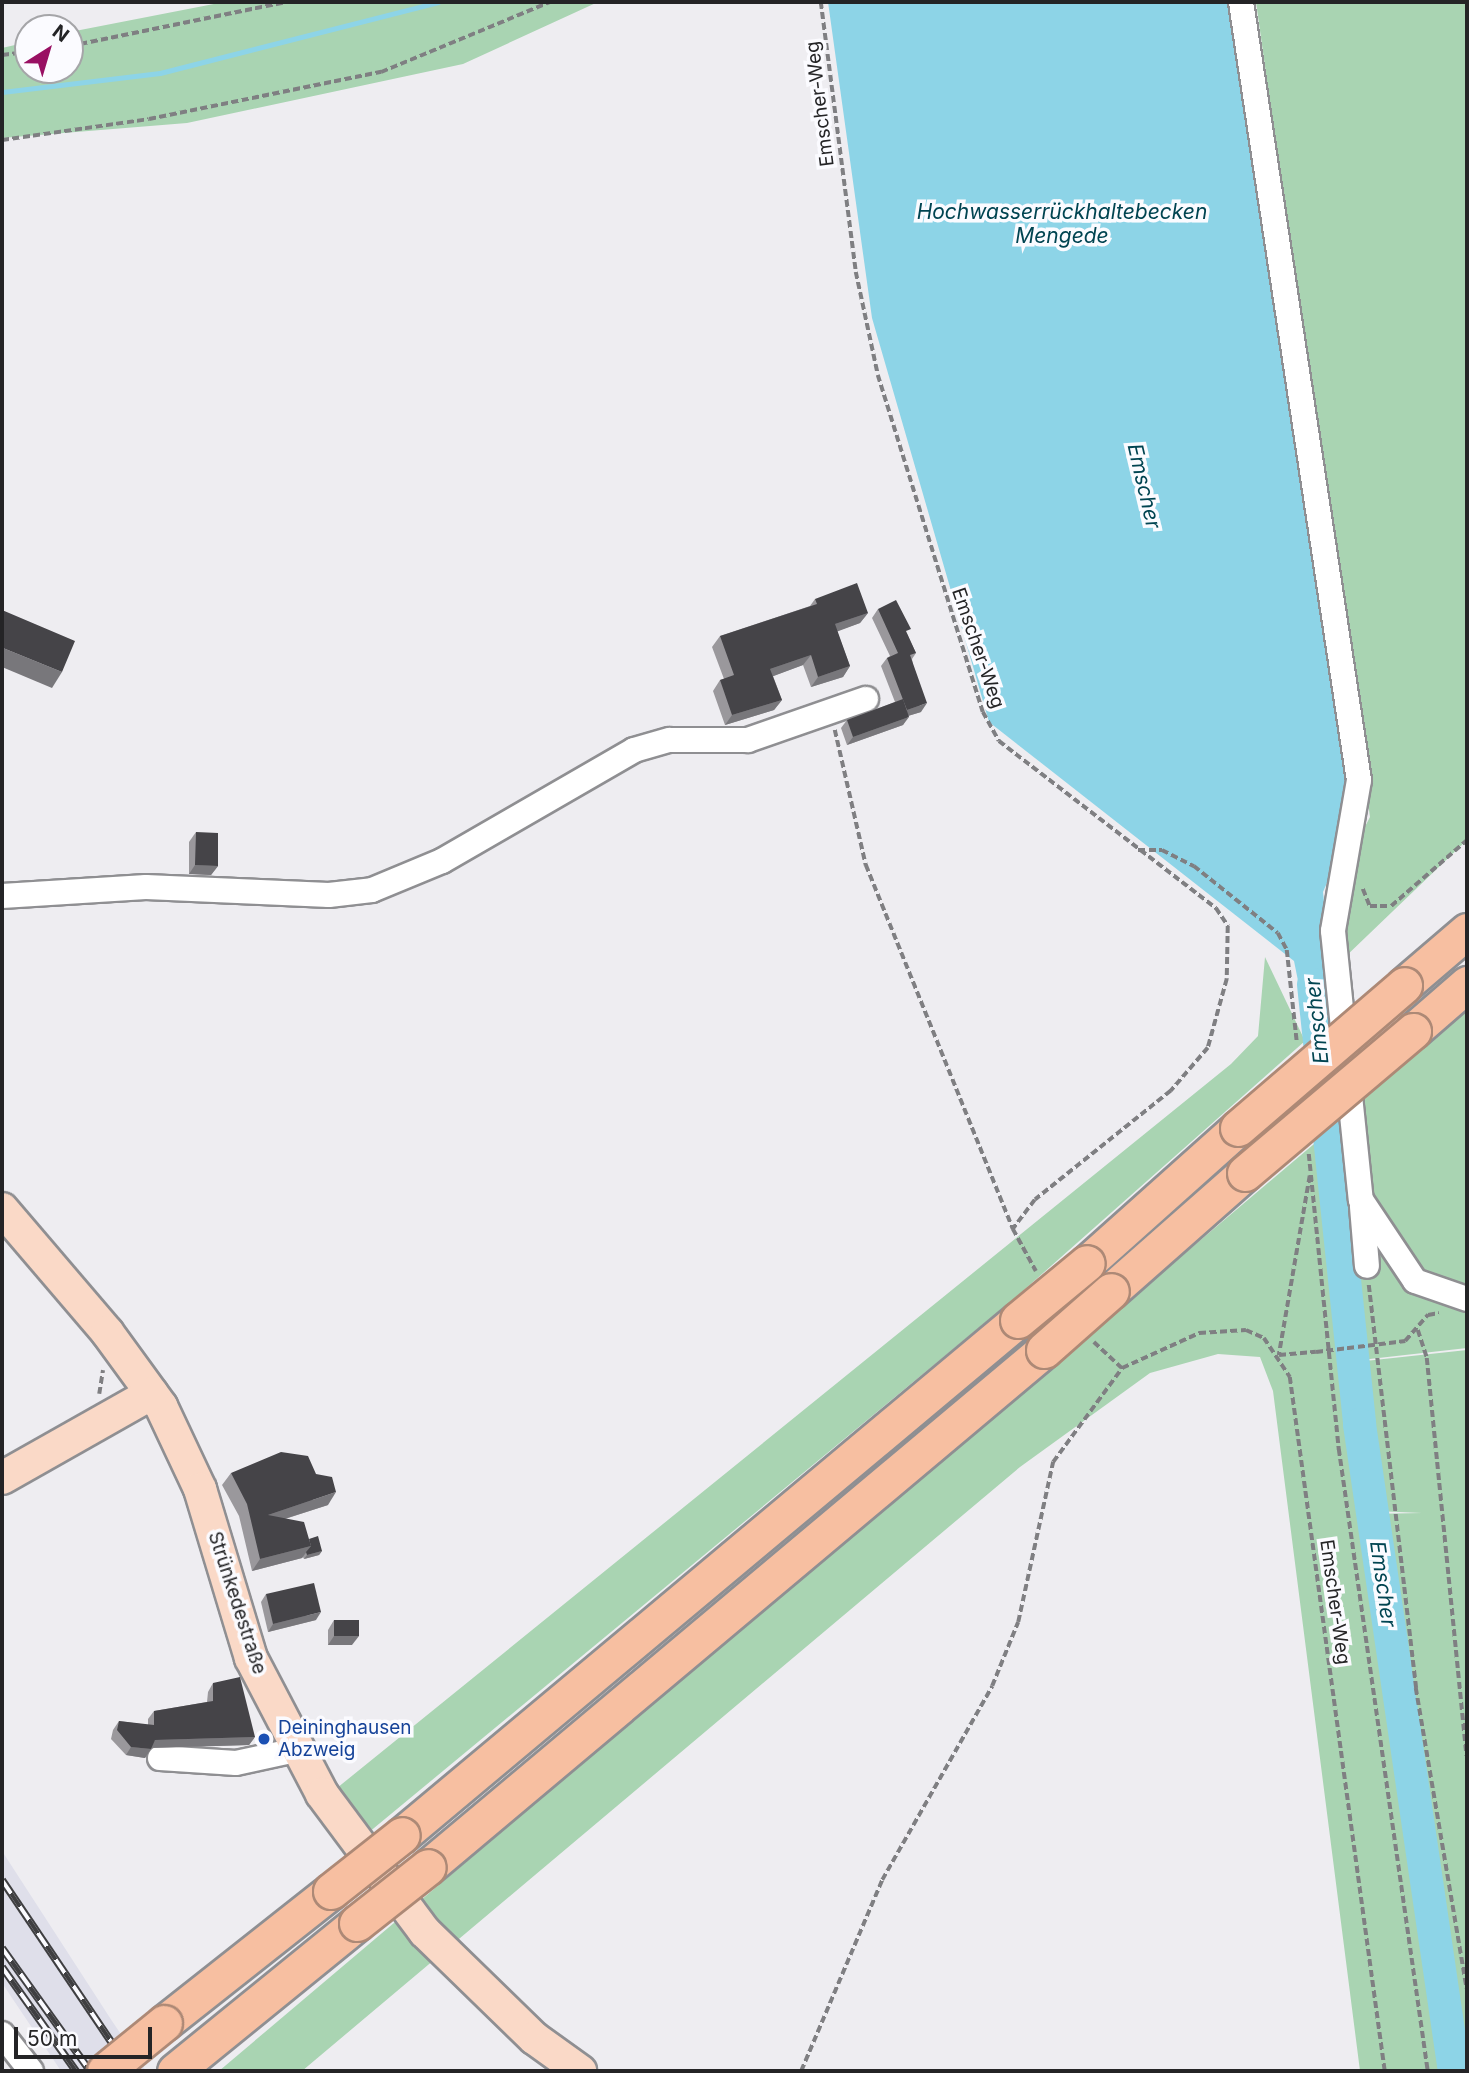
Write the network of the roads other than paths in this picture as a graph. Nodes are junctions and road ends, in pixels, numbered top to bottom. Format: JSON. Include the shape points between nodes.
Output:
{"nodes":[{"id":1,"x":1241,"y":2,"type":"edge"},
{"id":2,"x":866,"y":699,"type":"dead end"},
{"id":3,"x":2,"y":896,"type":"edge"},
{"id":4,"x":1467,"y":931,"type":"edge"},
{"id":5,"x":1467,"y":984,"type":"edge"},
{"id":6,"x":1361,"y":1200,"type":"junction"},
{"id":7,"x":2,"y":1209,"type":"edge"},
{"id":8,"x":1367,"y":1266,"type":"road end"},
{"id":9,"x":1467,"y":1298,"type":"edge"},
{"id":10,"x":152,"y":1392,"type":"junction"},
{"id":11,"x":2,"y":1478,"type":"edge"},
{"id":12,"x":296,"y":1750,"type":"junction"},
{"id":13,"x":160,"y":1758,"type":"dead end"},
{"id":14,"x":2,"y":2034,"type":"edge"},
{"id":15,"x":183,"y":2065,"type":"edge"},
{"id":16,"x":31,"y":2071,"type":"edge"},
{"id":17,"x":105,"y":2071,"type":"edge"},
{"id":18,"x":580,"y":2071,"type":"edge"}],
"edges":[{"from":1,"to":6,"type":"street","via":[[1359,780],[1333,931]]},
{"from":2,"to":3,"type":"street","via":[[748,740],[670,740],[634,750],[442,861],[372,890],[329,895],[146,887]]},
{"from":4,"to":17,"type":"highway","bridge":true,"via":[[1087,1263],[402,1835]]},
{"from":5,"to":15,"type":"highway","bridge":true,"via":[[1044,1350],[428,1867]]},
{"from":6,"to":8,"type":"street"},
{"from":6,"to":9,"type":"street","via":[[1415,1281]]},
{"from":7,"to":10,"type":"main road","name":"Strünkedestraße"},
{"from":10,"to":11,"type":"main road"},
{"from":10,"to":12,"type":"main road","name":"Strünkedestraße","via":[[200,1489],[251,1658]]},
{"from":12,"to":13,"type":"street","via":[[236,1763]]},
{"from":12,"to":18,"type":"main road","name":"Strünkedestraße","via":[[367,1860],[425,1932],[534,2038]]},
{"from":14,"to":16,"type":"street"}]}
